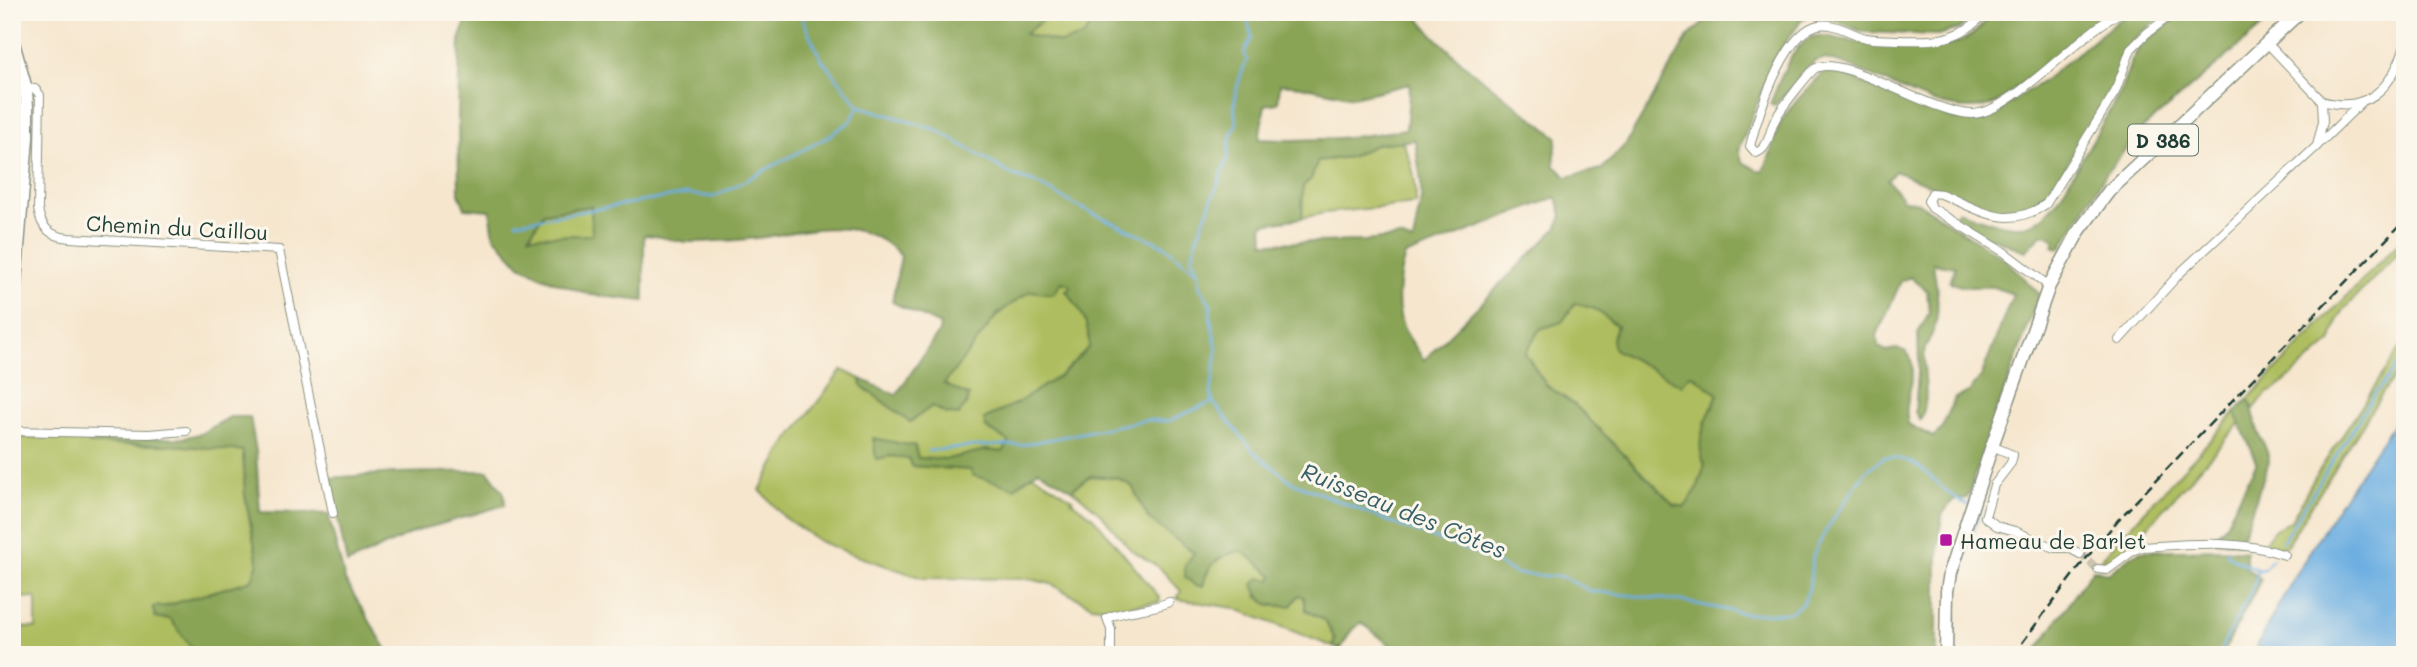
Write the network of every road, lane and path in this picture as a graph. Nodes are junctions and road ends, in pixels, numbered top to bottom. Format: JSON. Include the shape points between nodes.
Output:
{"nodes":[{"id":1,"x":1986,"y":12,"type":"edge"},
{"id":2,"x":2122,"y":12,"type":"edge"},
{"id":3,"x":2175,"y":12,"type":"edge"},
{"id":4,"x":2300,"y":12,"type":"edge"},
{"id":5,"x":12,"y":39,"type":"edge"},
{"id":6,"x":2267,"y":43,"type":"junction"},
{"id":7,"x":2405,"y":46,"type":"edge"},
{"id":8,"x":26,"y":89,"type":"junction"},
{"id":9,"x":2322,"y":101,"type":"junction"},
{"id":10,"x":2361,"y":103,"type":"junction"},
{"id":11,"x":2318,"y":146,"type":"junction"},
{"id":12,"x":2049,"y":286,"type":"junction"},
{"id":13,"x":12,"y":319,"type":"edge"},
{"id":14,"x":2119,"y":340,"type":"dead end"},
{"id":15,"x":12,"y":431,"type":"edge"},
{"id":16,"x":186,"y":431,"type":"dead end"},
{"id":17,"x":1992,"y":446,"type":"junction"},
{"id":18,"x":333,"y":513,"type":"dead end"},
{"id":19,"x":2080,"y":554,"type":"tunnel mouth"},
{"id":20,"x":2285,"y":555,"type":"dead end"},
{"id":21,"x":2098,"y":569,"type":"dead end"},
{"id":22,"x":1169,"y":602,"type":"dead end"},
{"id":23,"x":1111,"y":655,"type":"edge"},
{"id":24,"x":1946,"y":655,"type":"edge"}],
"edges":[{"from":1,"to":2,"type":"street","via":[[1965,32],[1931,41],[1869,38],[1818,24],[1806,30],[1780,64],[1750,146],[1756,153],[1766,145],[1776,118],[1814,69],[1827,65],[1850,70],[1944,110],[1976,114],[2020,91],[2071,47]]},
{"from":3,"to":12,"type":"street","via":[[2131,49],[2115,92],[2046,204],[2013,219],[1941,194],[1932,193],[1928,201]]},
{"from":4,"to":6,"type":"main road","number":"D 386"},
{"from":5,"to":8,"type":"main road"},
{"from":6,"to":9,"type":"street"},
{"from":6,"to":12,"type":"main road","number":"D 386","via":[[2109,191],[2079,231]]},
{"from":7,"to":10,"type":"street","via":[[2392,75]]},
{"from":8,"to":13,"type":"main road","via":[[27,138]]},
{"from":8,"to":18,"type":"street","name":"Chemin du Caillou","via":[[40,94],[38,209],[49,232],[69,238],[279,250]]},
{"from":9,"to":10,"type":"street","via":[[2340,106]]},
{"from":9,"to":11,"type":"street"},
{"from":10,"to":11,"type":"street"},
{"from":11,"to":14,"type":"street","via":[[2181,272]]},
{"from":12,"to":17,"type":"main road","number":"D 386"},
{"from":15,"to":16,"type":"street"},
{"from":17,"to":19,"type":"street","via":[[2013,455],[1994,485],[1985,517],[1997,526]]},
{"from":17,"to":24,"type":"main road","number":"D 386","via":[[1950,573]]},
{"from":20,"to":21,"type":"street","via":[[2228,545],[2143,547],[2106,570]]},
{"from":22,"to":23,"type":"street","via":[[1107,618]]}]}
